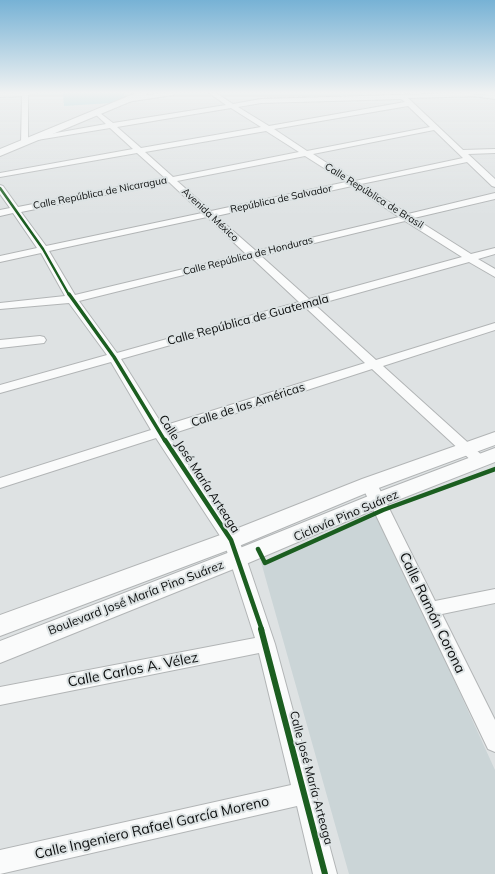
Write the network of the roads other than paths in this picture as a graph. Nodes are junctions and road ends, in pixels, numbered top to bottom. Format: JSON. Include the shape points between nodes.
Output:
{"nodes":[{"id":1,"x":28,"y":134,"type":"edge"},
{"id":2,"x":45,"y":134,"type":"edge"},
{"id":3,"x":68,"y":134,"type":"edge"},
{"id":4,"x":120,"y":134,"type":"edge"},
{"id":5,"x":236,"y":134,"type":"edge"},
{"id":6,"x":277,"y":134,"type":"edge"},
{"id":7,"x":405,"y":134,"type":"edge"},
{"id":8,"x":441,"y":134,"type":"edge"},
{"id":9,"x":28,"y":141,"type":"junction"},
{"id":10,"x":5,"y":148,"type":"edge"},
{"id":11,"x":139,"y":151,"type":"junction"},
{"id":12,"x":495,"y":151,"type":"edge"},
{"id":13,"x":461,"y":152,"type":"junction"},
{"id":14,"x":0,"y":153,"type":"edge"},
{"id":15,"x":305,"y":153,"type":"junction"},
{"id":16,"x":468,"y":159,"type":"junction"},
{"id":17,"x":0,"y":175,"type":"edge"},
{"id":18,"x":171,"y":179,"type":"junction"},
{"id":19,"x":352,"y":183,"type":"junction"},
{"id":20,"x":495,"y":184,"type":"edge"},
{"id":21,"x":0,"y":188,"type":"edge"},
{"id":22,"x":495,"y":196,"type":"edge"},
{"id":23,"x":14,"y":210,"type":"junction"},
{"id":24,"x":0,"y":213,"type":"edge"},
{"id":25,"x":210,"y":214,"type":"junction"},
{"id":26,"x":407,"y":217,"type":"junction"},
{"id":27,"x":42,"y":249,"type":"junction"},
{"id":28,"x":495,"y":252,"type":"edge"},
{"id":29,"x":252,"y":254,"type":"junction"},
{"id":30,"x":471,"y":258,"type":"junction"},
{"id":31,"x":0,"y":259,"type":"edge"},
{"id":32,"x":495,"y":274,"type":"edge"},
{"id":33,"x":72,"y":299,"type":"junction"},
{"id":34,"x":307,"y":304,"type":"junction"},
{"id":35,"x":0,"y":306,"type":"edge"},
{"id":36,"x":495,"y":326,"type":"edge"},
{"id":37,"x":40,"y":340,"type":"dead end"},
{"id":38,"x":0,"y":344,"type":"edge"},
{"id":39,"x":114,"y":357,"type":"junction"},
{"id":40,"x":375,"y":364,"type":"junction"},
{"id":41,"x":0,"y":389,"type":"edge"},
{"id":42,"x":160,"y":433,"type":"junction"},
{"id":43,"x":495,"y":438,"type":"edge"},
{"id":44,"x":480,"y":454,"type":"edge"},
{"id":45,"x":0,"y":483,"type":"edge"},
{"id":46,"x":374,"y":492,"type":"junction"},
{"id":47,"x":235,"y":549,"type":"junction"},
{"id":48,"x":495,"y":596,"type":"edge"},
{"id":49,"x":430,"y":609,"type":"junction"},
{"id":50,"x":11,"y":621,"type":"edge"},
{"id":51,"x":28,"y":641,"type":"junction"},
{"id":52,"x":266,"y":644,"type":"junction"},
{"id":53,"x":0,"y":652,"type":"edge"},
{"id":54,"x":0,"y":696,"type":"edge"},
{"id":55,"x":495,"y":742,"type":"edge"},
{"id":56,"x":305,"y":793,"type":"junction"},
{"id":57,"x":0,"y":862,"type":"edge"},
{"id":58,"x":325,"y":874,"type":"edge"}],
"edges":[{"from":1,"to":9,"type":"street"},
{"from":2,"to":9,"type":"main road"},
{"from":3,"to":9,"type":"street"},
{"from":4,"to":11,"type":"street","name":"Avenida México"},
{"from":5,"to":11,"type":"street"},
{"from":6,"to":15,"type":"street","name":"Calle República de Brasil"},
{"from":7,"to":15,"type":"street","name":"Calle República de Nicaragua"},
{"from":8,"to":13,"type":"street"},
{"from":9,"to":10,"type":"main road"},
{"from":10,"to":14,"type":"main road"},
{"from":11,"to":17,"type":"street"},
{"from":11,"to":18,"type":"street","name":"Avenida México"},
{"from":12,"to":13,"type":"street"},
{"from":13,"to":16,"type":"street"},
{"from":15,"to":18,"type":"street","name":"Calle República de Nicaragua"},
{"from":15,"to":19,"type":"street","name":"Calle República de Brasil"},
{"from":16,"to":19,"type":"street","name":"República de Salvador"},
{"from":16,"to":20,"type":"street"},
{"from":18,"to":23,"type":"street","name":"Calle República de Nicaragua"},
{"from":18,"to":25,"type":"street","name":"Avenida México"},
{"from":19,"to":25,"type":"street","name":"República de Salvador"},
{"from":19,"to":26,"type":"street","name":"Calle República de Brasil"},
{"from":21,"to":23,"type":"street","name":"Calle José María Arteaga"},
{"from":22,"to":26,"type":"street","name":"Calle República de Honduras"},
{"from":23,"to":24,"type":"street","name":"Calle República de Nicaragua"},
{"from":23,"to":27,"type":"street","name":"Calle José María Arteaga"},
{"from":25,"to":27,"type":"street","name":"República de Salvador"},
{"from":25,"to":29,"type":"street","name":"Avenida México"},
{"from":26,"to":29,"type":"street","name":"Calle República de Honduras"},
{"from":26,"to":30,"type":"street","name":"Calle República de Brasil"},
{"from":27,"to":31,"type":"street","name":"República de Salvador"},
{"from":27,"to":33,"type":"street","name":"Calle José María Arteaga"},
{"from":28,"to":30,"type":"street","name":"Calle República de Guatemala"},
{"from":29,"to":33,"type":"street","name":"Calle República de Honduras"},
{"from":29,"to":34,"type":"street","name":"Avenida México"},
{"from":30,"to":32,"type":"street","name":"Calle República de Brasil"},
{"from":30,"to":34,"type":"street","name":"Calle República de Guatemala"},
{"from":33,"to":35,"type":"street","name":"Calle República de Honduras"},
{"from":33,"to":39,"type":"street","name":"Calle José María Arteaga"},
{"from":34,"to":39,"type":"street","name":"Calle República de Guatemala"},
{"from":34,"to":40,"type":"street","name":"Avenida México"},
{"from":36,"to":40,"type":"street","name":"Calle de las Américas"},
{"from":37,"to":38,"type":"street"},
{"from":39,"to":41,"type":"street","name":"Calle República de Guatemala"},
{"from":39,"to":42,"type":"street","name":"Calle José María Arteaga"},
{"from":40,"to":42,"type":"street","name":"Calle de las Américas"},
{"from":40,"to":44,"type":"street","name":"Avenida México"},
{"from":42,"to":45,"type":"street","name":"Calle de las Américas"},
{"from":42,"to":47,"type":"street","name":"Calle José María Arteaga"},
{"from":43,"to":44,"type":"main road","name":"Boulevard José María Pino Suárez"},
{"from":44,"to":46,"type":"main road","name":"Boulevard José María Pino Suárez"},
{"from":46,"to":47,"type":"main road","name":"Boulevard José María Pino Suárez"},
{"from":46,"to":49,"type":"street","name":"Calle Ramón Corona"},
{"from":47,"to":50,"type":"main road","name":"Boulevard José María Pino Suárez"},
{"from":47,"to":51,"type":"main road","name":"Boulevard José María Pino Suárez"},
{"from":47,"to":52,"type":"street","name":"Calle José María Arteaga"},
{"from":48,"to":49,"type":"street"},
{"from":49,"to":55,"type":"street","name":"Calle Ramón Corona"},
{"from":50,"to":51,"type":"main road"},
{"from":51,"to":53,"type":"main road","name":"Boulevard José María Pino Suárez"},
{"from":52,"to":54,"type":"street","name":"Calle Carlos A. Vélez"},
{"from":52,"to":56,"type":"street","name":"Calle José María Arteaga"},
{"from":56,"to":57,"type":"street","name":"Calle Ingeniero Rafael García Moreno"},
{"from":56,"to":58,"type":"street","name":"Calle José María Arteaga"}]}
